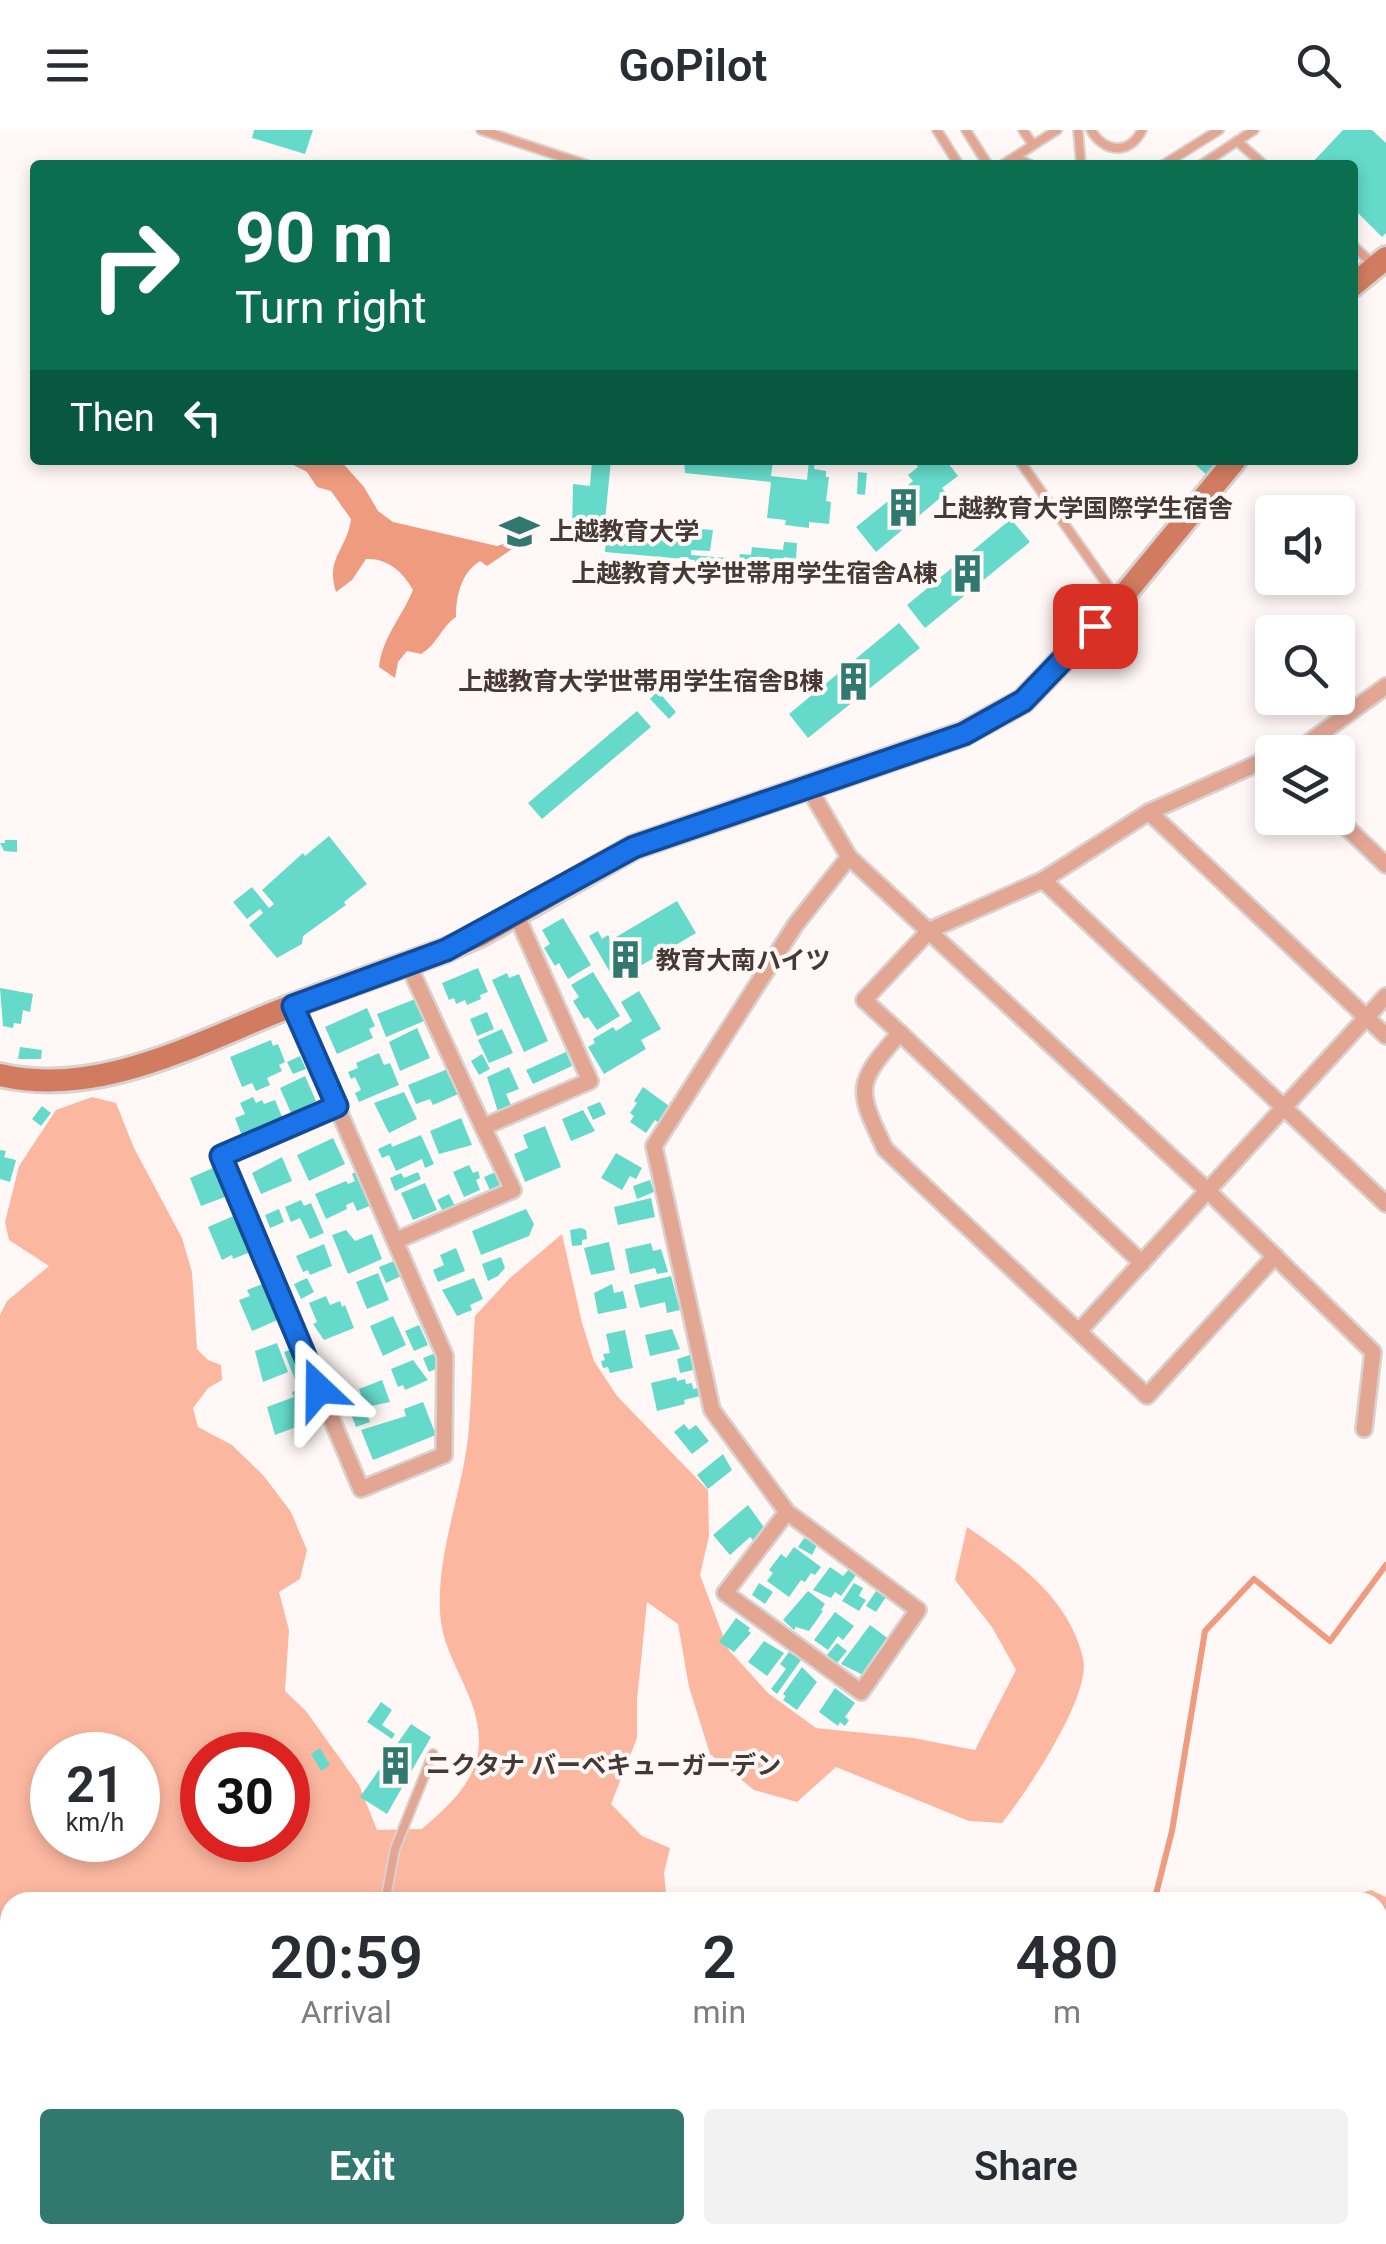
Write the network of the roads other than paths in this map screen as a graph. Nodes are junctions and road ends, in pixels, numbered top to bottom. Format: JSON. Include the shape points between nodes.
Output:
{"nodes":[{"id":1,"x":480,"y":130,"type":"edge"},
{"id":2,"x":936,"y":130,"type":"edge"},
{"id":3,"x":966,"y":130,"type":"edge"},
{"id":4,"x":1023,"y":130,"type":"edge"},
{"id":5,"x":1078,"y":130,"type":"edge"},
{"id":6,"x":1091,"y":130,"type":"edge"},
{"id":7,"x":1142,"y":130,"type":"edge"},
{"id":8,"x":1196,"y":130,"type":"edge"},
{"id":9,"x":1219,"y":130,"type":"edge"},
{"id":10,"x":1054,"y":131,"type":"edge"},
{"id":11,"x":1249,"y":131,"type":"edge"},
{"id":12,"x":1202,"y":141,"type":"junction"},
{"id":13,"x":1237,"y":141,"type":"junction"},
{"id":14,"x":1033,"y":146,"type":"junction"},
{"id":15,"x":1015,"y":157,"type":"junction"},
{"id":16,"x":571,"y":160,"type":"edge"},
{"id":17,"x":956,"y":160,"type":"edge"},
{"id":18,"x":985,"y":160,"type":"edge"},
{"id":19,"x":1010,"y":160,"type":"edge"},
{"id":20,"x":1021,"y":160,"type":"edge"},
{"id":21,"x":1081,"y":160,"type":"edge"},
{"id":22,"x":1171,"y":160,"type":"edge"},
{"id":23,"x":1208,"y":160,"type":"edge"},
{"id":24,"x":1258,"y":160,"type":"edge"},
{"id":25,"x":1358,"y":249,"type":"edge"},
{"id":26,"x":1381,"y":262,"type":"edge"},
{"id":27,"x":1358,"y":281,"type":"edge"},
{"id":28,"x":1023,"y":465,"type":"edge"},
{"id":29,"x":1231,"y":465,"type":"edge"},
{"id":30,"x":1119,"y":601,"type":"junction"},
{"id":31,"x":1385,"y":690,"type":"edge"},
{"id":32,"x":1320,"y":735,"type":"edge"},
{"id":33,"x":1255,"y":765,"type":"edge"},
{"id":34,"x":807,"y":786,"type":"junction"},
{"id":35,"x":1148,"y":812,"type":"junction"},
{"id":36,"x":1355,"y":835,"type":"edge"},
{"id":37,"x":849,"y":856,"type":"junction"},
{"id":38,"x":1386,"y":865,"type":"edge"},
{"id":39,"x":1043,"y":880,"type":"junction"},
{"id":40,"x":516,"y":914,"type":"junction"},
{"id":41,"x":930,"y":930,"type":"junction"},
{"id":42,"x":408,"y":964,"type":"junction"},
{"id":43,"x":1386,"y":996,"type":"edge"},
{"id":44,"x":293,"y":1006,"type":"junction"},
{"id":45,"x":1366,"y":1018,"type":"junction"},
{"id":46,"x":900,"y":1033,"type":"junction"},
{"id":47,"x":1386,"y":1036,"type":"edge"},
{"id":48,"x":0,"y":1075,"type":"edge"},
{"id":49,"x":337,"y":1106,"type":"junction"},
{"id":50,"x":1284,"y":1107,"type":"junction"},
{"id":51,"x":484,"y":1127,"type":"junction"},
{"id":52,"x":1208,"y":1190,"type":"junction"},
{"id":53,"x":1386,"y":1204,"type":"edge"},
{"id":54,"x":395,"y":1241,"type":"junction"},
{"id":55,"x":1275,"y":1256,"type":"junction"},
{"id":56,"x":1142,"y":1262,"type":"junction"},
{"id":57,"x":1080,"y":1330,"type":"junction"},
{"id":58,"x":1364,"y":1429,"type":"dead end"},
{"id":59,"x":787,"y":1512,"type":"junction"},
{"id":60,"x":433,"y":1754,"type":"dead end"},
{"id":61,"x":387,"y":1892,"type":"edge"}],
"edges":[{"from":1,"to":16,"type":"lane"},
{"from":2,"to":17,"type":"lane"},
{"from":3,"to":18,"type":"lane"},
{"from":4,"to":14,"type":"lane"},
{"from":5,"to":21,"type":"lane"},
{"from":6,"to":7,"type":"lane","via":[[1108,148],[1123,149]]},
{"from":8,"to":12,"type":"lane"},
{"from":9,"to":12,"type":"lane"},
{"from":10,"to":14,"type":"lane"},
{"from":11,"to":13,"type":"lane"},
{"from":12,"to":22,"type":"lane"},
{"from":13,"to":23,"type":"lane"},
{"from":13,"to":24,"type":"lane"},
{"from":14,"to":15,"type":"lane"},
{"from":15,"to":19,"type":"lane"},
{"from":15,"to":20,"type":"lane"},
{"from":25,"to":26,"type":"lane"},
{"from":26,"to":27,"type":"street"},
{"from":28,"to":30,"type":"lane"},
{"from":29,"to":30,"type":"street"},
{"from":30,"to":34,"type":"street","via":[[1023,701],[993,720]]},
{"from":31,"to":32,"type":"street"},
{"from":33,"to":35,"type":"street"},
{"from":34,"to":37,"type":"street"},
{"from":34,"to":40,"type":"street","via":[[634,847]]},
{"from":35,"to":39,"type":"street"},
{"from":35,"to":45,"type":"street"},
{"from":36,"to":38,"type":"street"},
{"from":37,"to":41,"type":"street"},
{"from":37,"to":59,"type":"street","via":[[796,924],[654,1146],[712,1410]]},
{"from":39,"to":41,"type":"street"},
{"from":39,"to":50,"type":"street"},
{"from":40,"to":42,"type":"street"},
{"from":40,"to":51,"type":"street","via":[[590,1081]]},
{"from":41,"to":46,"type":"street","via":[[864,1000]]},
{"from":41,"to":52,"type":"street"},
{"from":42,"to":44,"type":"street"},
{"from":42,"to":51,"type":"street"},
{"from":43,"to":45,"type":"street"},
{"from":44,"to":48,"type":"street","via":[[112,1073],[29,1082]]},
{"from":44,"to":49,"type":"street"},
{"from":45,"to":47,"type":"street"},
{"from":45,"to":50,"type":"street"},
{"from":46,"to":56,"type":"street"},
{"from":46,"to":57,"type":"street","via":[[863,1083],[863,1100],[885,1149]]},
{"from":49,"to":54,"type":"street"},
{"from":49,"to":54,"type":"street","via":[[221,1156],[362,1488],[444,1455],[445,1356]]},
{"from":50,"to":52,"type":"street"},
{"from":50,"to":53,"type":"street"},
{"from":51,"to":54,"type":"street","via":[[513,1190]]},
{"from":52,"to":55,"type":"street"},
{"from":52,"to":56,"type":"street"},
{"from":55,"to":57,"type":"street","via":[[1147,1396]]},
{"from":55,"to":58,"type":"street","via":[[1373,1352]]},
{"from":56,"to":57,"type":"street"},
{"from":59,"to":59,"type":"street","via":[[918,1610],[862,1692],[726,1593]]},
{"from":60,"to":61,"type":"lane","via":[[395,1849]]}]}
